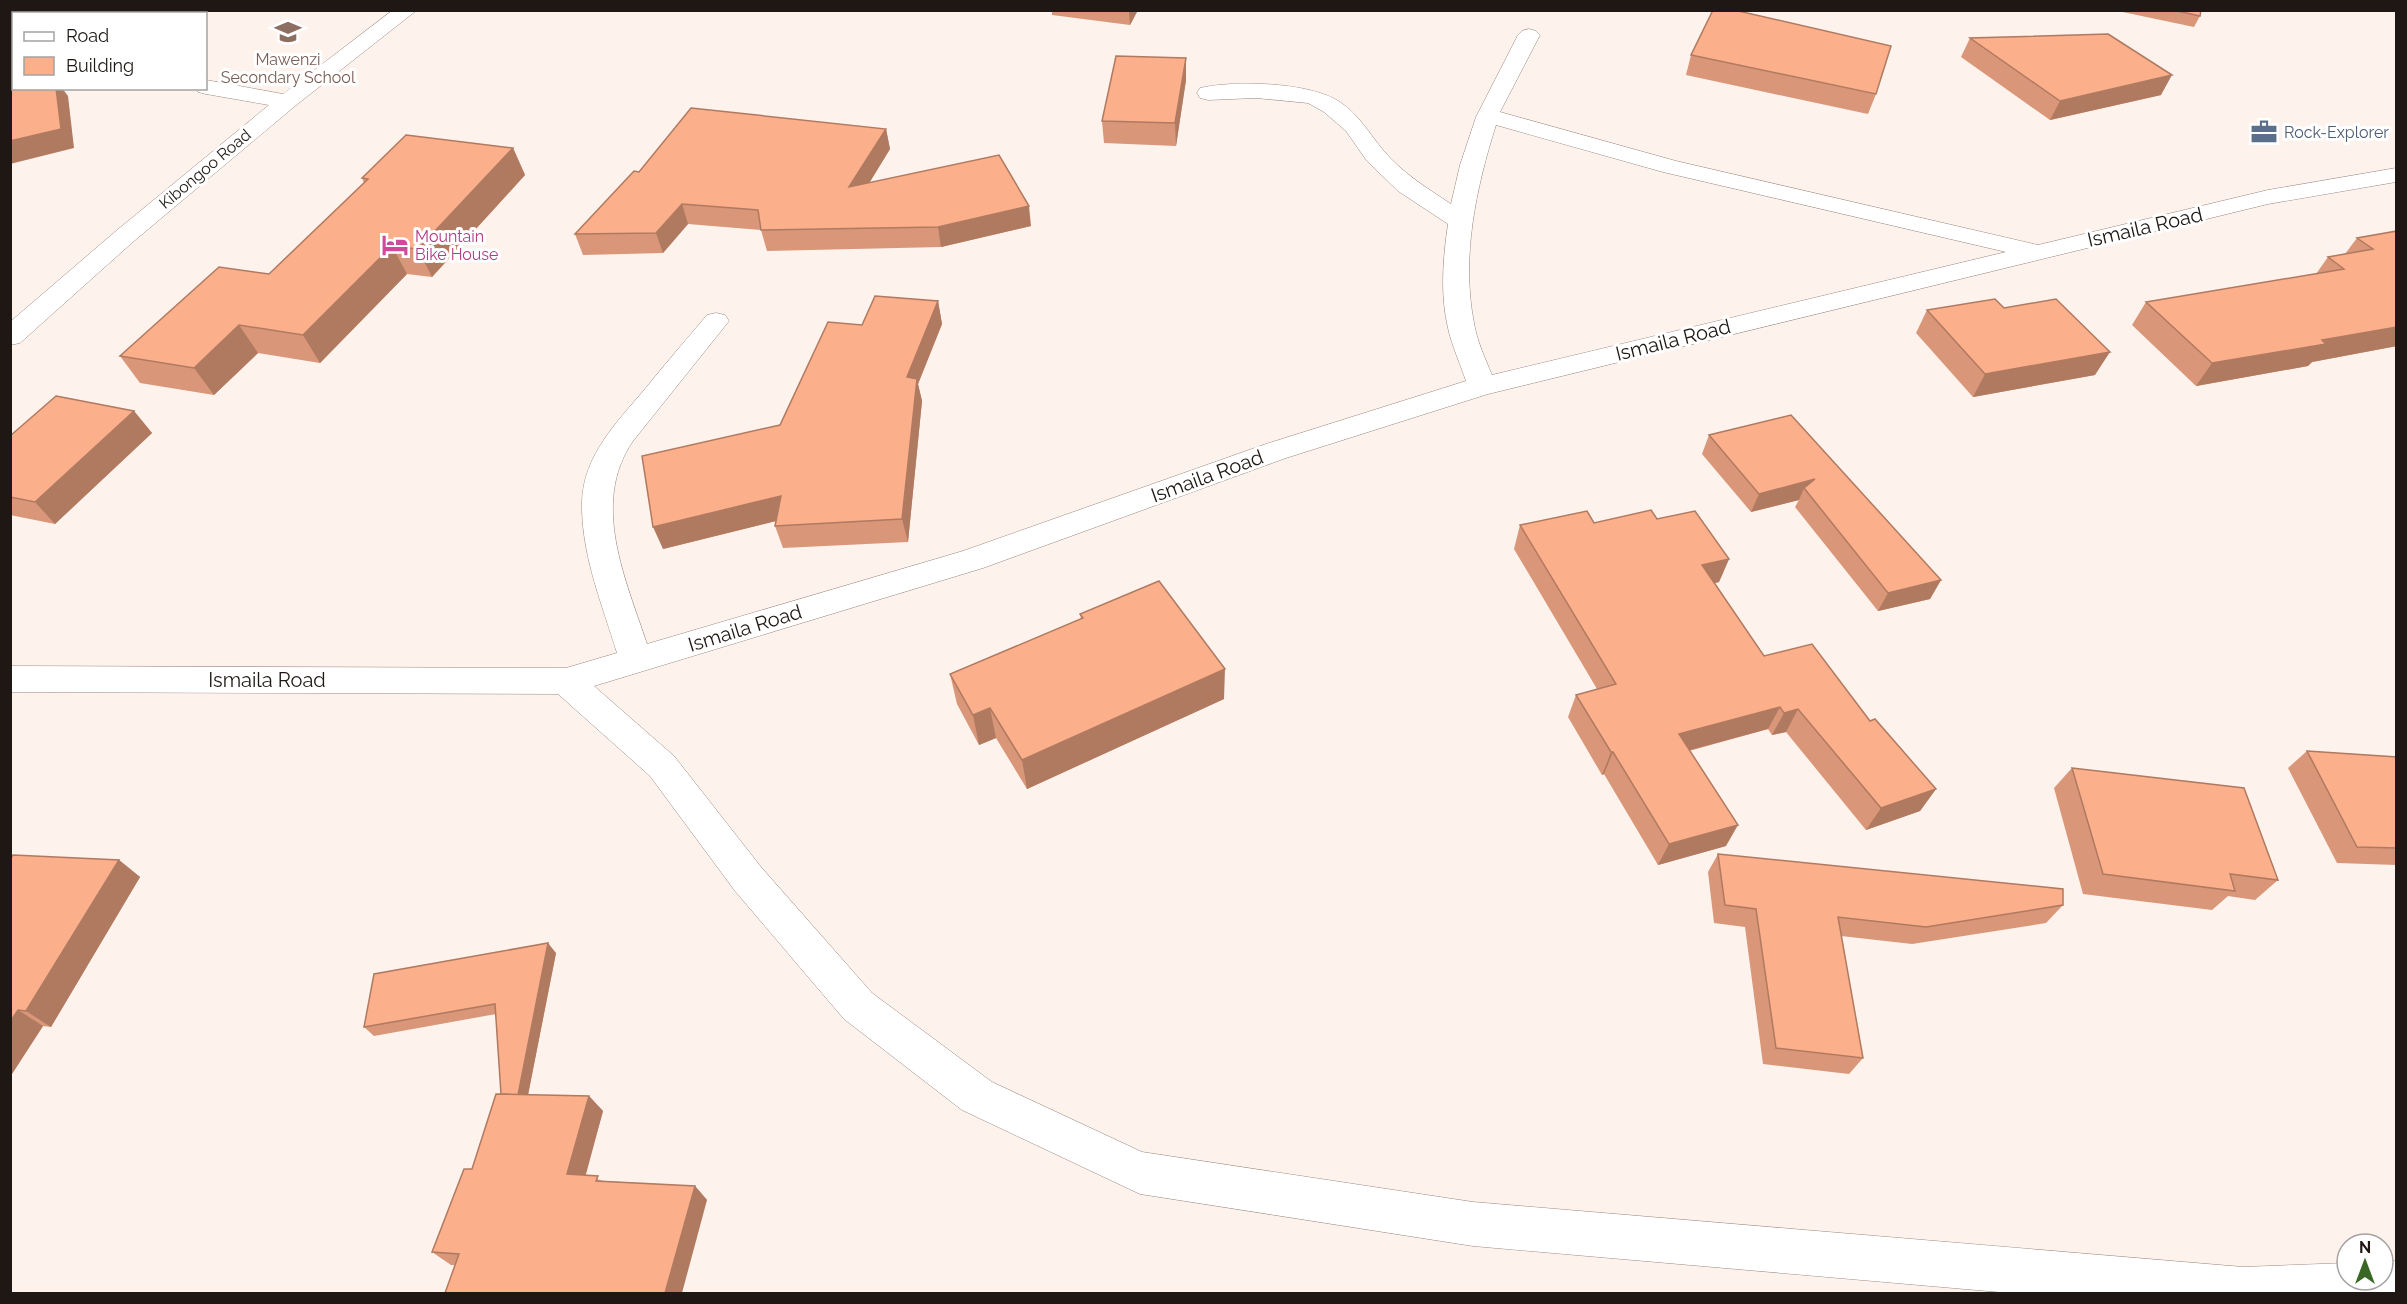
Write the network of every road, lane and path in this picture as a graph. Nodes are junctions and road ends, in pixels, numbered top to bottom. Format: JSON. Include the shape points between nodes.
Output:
{"nodes":[{"id":1,"x":407,"y":10,"type":"edge"},
{"id":2,"x":1529,"y":35,"type":"dead end"},
{"id":3,"x":207,"y":87,"type":"edge"},
{"id":4,"x":1208,"y":93,"type":"dead end"},
{"id":5,"x":286,"y":101,"type":"junction"},
{"id":6,"x":1488,"y":116,"type":"junction"},
{"id":7,"x":2397,"y":175,"type":"edge"},
{"id":8,"x":1462,"y":222,"type":"junction"},
{"id":9,"x":2039,"y":252,"type":"junction"},
{"id":10,"x":716,"y":321,"type":"dead end"},
{"id":11,"x":10,"y":337,"type":"edge"},
{"id":12,"x":1482,"y":386,"type":"junction"},
{"id":13,"x":636,"y":660,"type":"junction"},
{"id":14,"x":10,"y":679,"type":"edge"},
{"id":15,"x":566,"y":681,"type":"junction"},
{"id":16,"x":2397,"y":1284,"type":"edge"}],
"edges":[{"from":1,"to":5,"type":"street","name":"Kibongoo Road"},
{"from":2,"to":6,"type":"street"},
{"from":3,"to":5,"type":"street"},
{"from":4,"to":8,"type":"street","via":[[1257,91],[1313,97],[1354,126],[1375,156],[1407,186]]},
{"from":5,"to":11,"type":"street","name":"Kibongoo Road"},
{"from":6,"to":8,"type":"street"},
{"from":6,"to":9,"type":"street","via":[[1671,167]]},
{"from":7,"to":9,"type":"street","name":"Ismaila Road","via":[[2268,197]]},
{"from":8,"to":12,"type":"street","via":[[1456,289],[1460,323]]},
{"from":9,"to":12,"type":"street","name":"Ismaila Road"},
{"from":10,"to":13,"type":"street","via":[[609,454],[600,479],[597,517],[602,550]]},
{"from":12,"to":13,"type":"street","name":"Ismaila Road","via":[[1276,450],[972,560]]},
{"from":13,"to":15,"type":"street","name":"Ismaila Road"},
{"from":14,"to":15,"type":"street","name":"Ismaila Road"},
{"from":15,"to":16,"type":"street","via":[[662,766],[748,879],[858,1006],[977,1096],[1140,1173],[1473,1224],[2243,1290]]}]}
